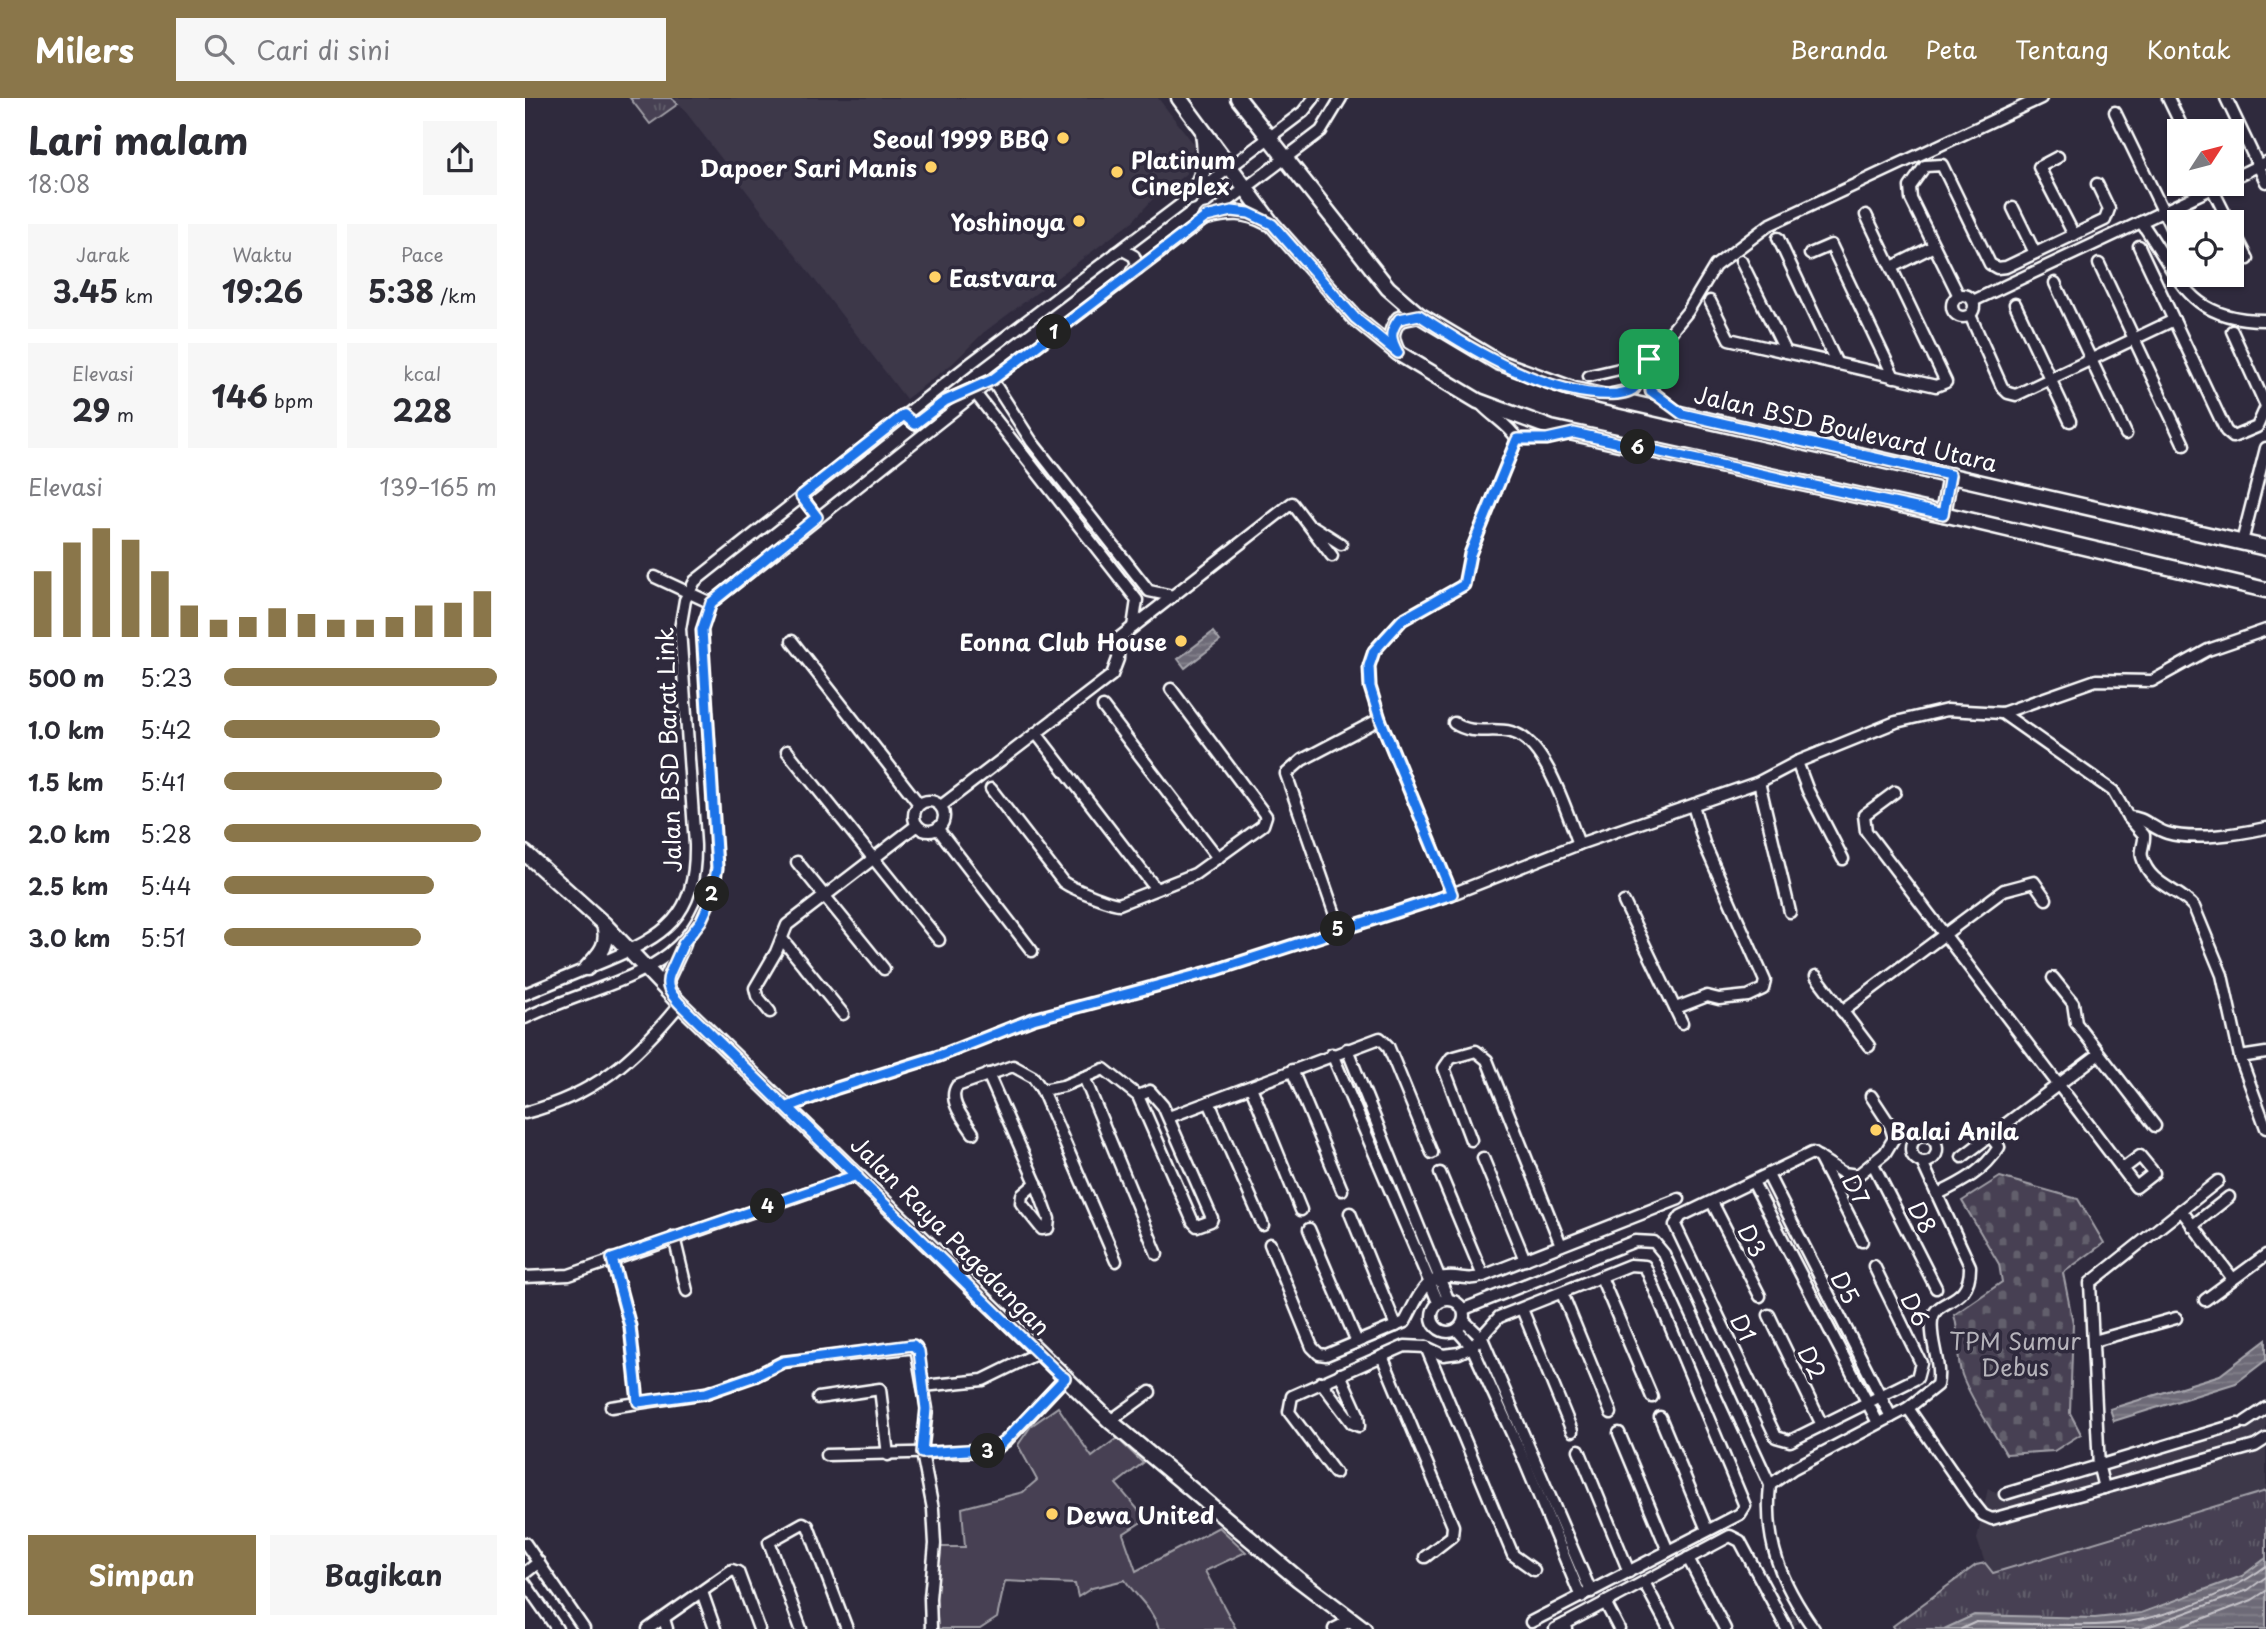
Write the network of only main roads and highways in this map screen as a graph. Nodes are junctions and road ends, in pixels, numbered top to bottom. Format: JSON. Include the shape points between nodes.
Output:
{"nodes":[{"id":1,"x":1179,"y":98,"type":"edge"},
{"id":2,"x":1238,"y":98,"type":"edge"},
{"id":3,"x":1203,"y":130,"type":"junction"},
{"id":4,"x":1190,"y":197,"type":"road end"},
{"id":5,"x":1206,"y":217,"type":"road end"},
{"id":6,"x":1272,"y":224,"type":"junction"},
{"id":7,"x":1419,"y":315,"type":"junction"},
{"id":8,"x":1398,"y":353,"type":"junction"},
{"id":9,"x":1950,"y":475,"type":"junction"},
{"id":10,"x":1943,"y":514,"type":"junction"},
{"id":11,"x":2265,"y":544,"type":"edge"},
{"id":12,"x":2266,"y":590,"type":"edge"},
{"id":13,"x":525,"y":853,"type":"edge"},
{"id":14,"x":604,"y":924,"type":"junction"},
{"id":15,"x":683,"y":944,"type":"road end"},
{"id":16,"x":587,"y":968,"type":"road end"},
{"id":17,"x":668,"y":990,"type":"junction"},
{"id":18,"x":1364,"y":1629,"type":"edge"}],
"edges":[{"from":1,"to":3,"type":"main road"},
{"from":2,"to":7,"type":"main road","name":"Jalan BSD Boulevard Utara","via":[[1388,288]]},
{"from":3,"to":4,"type":"main road","via":[[1206,156],[1202,180]]},
{"from":3,"to":6,"type":"main road"},
{"from":5,"to":6,"type":"main road","via":[[1232,211]]},
{"from":6,"to":8,"type":"main road","via":[[1355,318]]},
{"from":7,"to":8,"type":"main road","via":[[1399,319],[1392,329],[1390,337]]},
{"from":7,"to":9,"type":"main road","name":"Jalan BSD Boulevard Utara","via":[[1498,362],[1597,395]]},
{"from":8,"to":10,"type":"main road","via":[[1478,401],[1514,416]]},
{"from":9,"to":10,"type":"main road"},
{"from":9,"to":11,"type":"main road","name":"Jalan BSD Boulevard Utara"},
{"from":10,"to":12,"type":"main road"},
{"from":13,"to":14,"type":"main road","name":"Jalan Raya Pagedangan"},
{"from":14,"to":16,"type":"main road","via":[[605,946]]},
{"from":14,"to":17,"type":"main road","name":"Jalan Raya Pagedangan"},
{"from":15,"to":17,"type":"main road","via":[[666,980]]},
{"from":17,"to":18,"type":"main road","name":"Jalan Raya Pagedangan","via":[[1110,1421]]}]}
